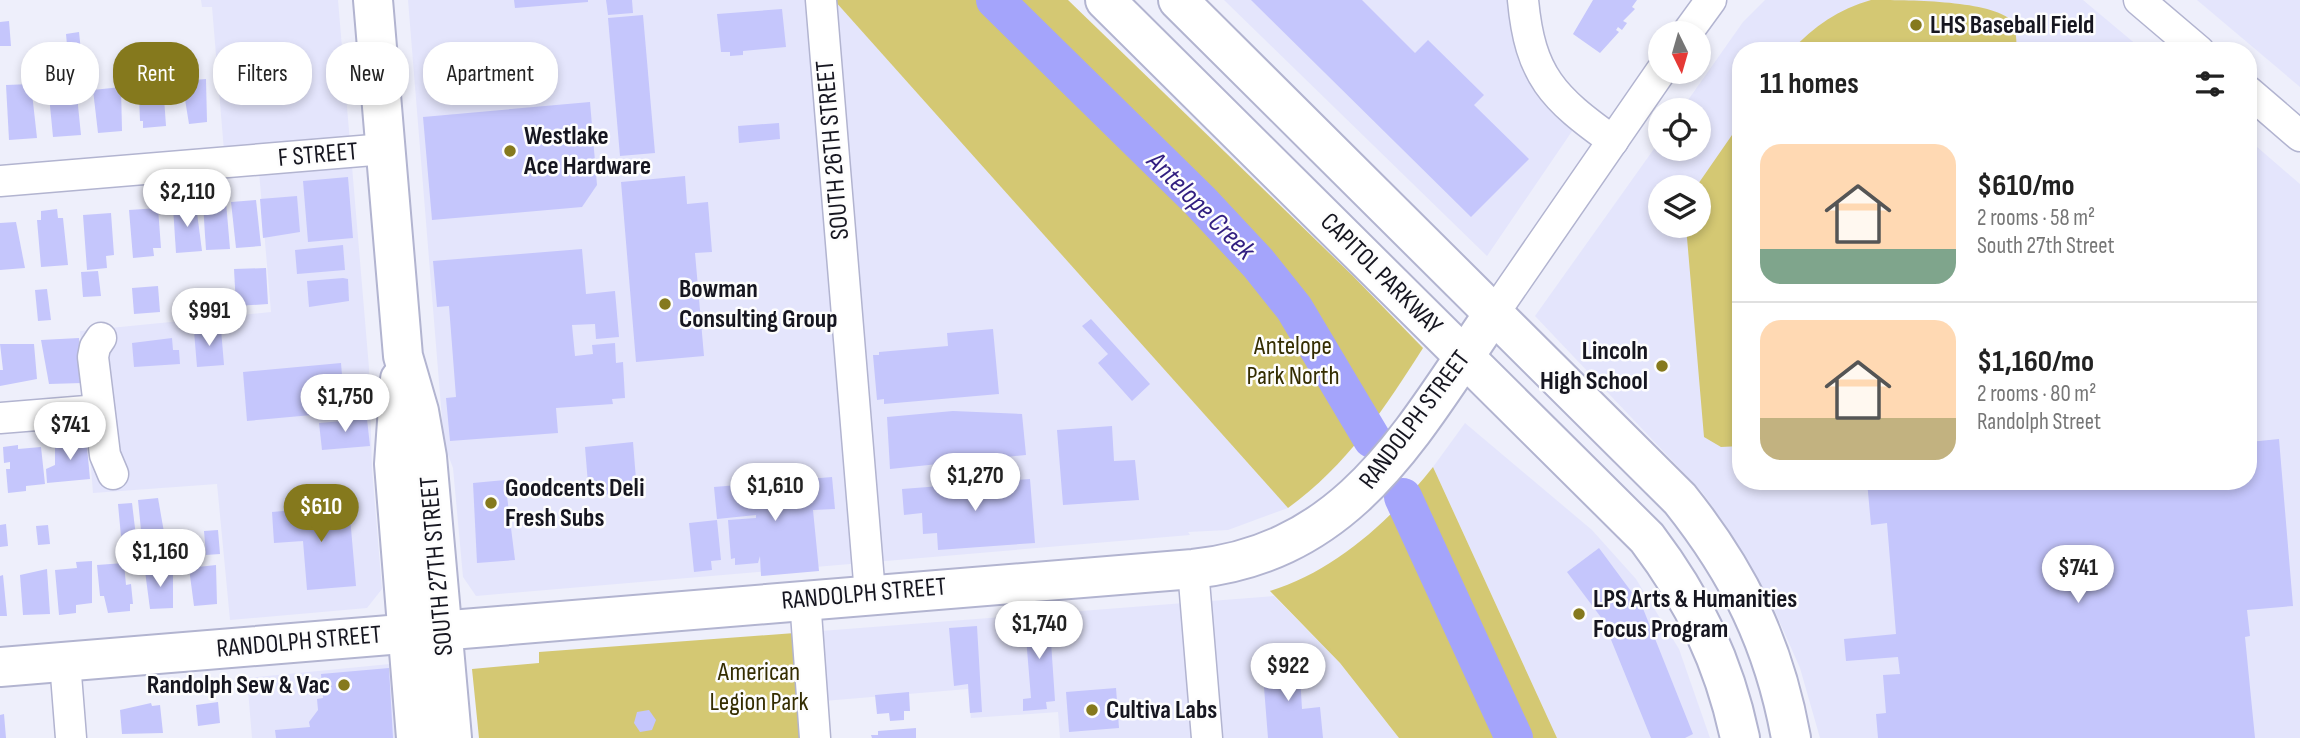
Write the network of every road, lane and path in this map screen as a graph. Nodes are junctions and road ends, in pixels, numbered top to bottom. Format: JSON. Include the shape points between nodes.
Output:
{"nodes":[{"id":1,"x":373,"y":0,"type":"edge"},
{"id":2,"x":821,"y":0,"type":"edge"},
{"id":3,"x":1105,"y":0,"type":"edge"},
{"id":4,"x":1178,"y":0,"type":"edge"},
{"id":5,"x":1522,"y":0,"type":"edge"},
{"id":6,"x":1711,"y":0,"type":"edge"},
{"id":7,"x":2138,"y":0,"type":"edge"},
{"id":8,"x":1696,"y":21,"type":"edge"},
{"id":9,"x":2188,"y":42,"type":"edge"},
{"id":10,"x":1652,"y":84,"type":"edge"},
{"id":11,"x":2257,"y":99,"type":"edge"},
{"id":12,"x":2300,"y":136,"type":"edge"},
{"id":13,"x":1613,"y":141,"type":"junction"},
{"id":14,"x":384,"y":149,"type":"junction"},
{"id":15,"x":0,"y":181,"type":"edge"},
{"id":16,"x":1494,"y":313,"type":"junction"},
{"id":17,"x":101,"y":338,"type":"dead end"},
{"id":18,"x":1465,"y":356,"type":"junction"},
{"id":19,"x":99,"y":410,"type":"junction"},
{"id":20,"x":0,"y":418,"type":"edge"},
{"id":21,"x":113,"y":474,"type":"dead end"},
{"id":22,"x":1193,"y":569,"type":"junction"},
{"id":23,"x":870,"y":594,"type":"junction"},
{"id":24,"x":805,"y":599,"type":"junction"},
{"id":25,"x":425,"y":631,"type":"junction"},
{"id":26,"x":65,"y":662,"type":"junction"},
{"id":27,"x":0,"y":667,"type":"edge"},
{"id":28,"x":71,"y":738,"type":"edge"},
{"id":29,"x":416,"y":738,"type":"edge"},
{"id":30,"x":452,"y":738,"type":"edge"},
{"id":31,"x":815,"y":738,"type":"edge"},
{"id":32,"x":1207,"y":738,"type":"edge"},
{"id":33,"x":1740,"y":738,"type":"edge"},
{"id":34,"x":1791,"y":738,"type":"edge"}],
"edges":[{"from":1,"to":14,"type":"main road","name":"SOUTH 27TH STREET"},
{"from":2,"to":23,"type":"street","name":"SOUTH 26TH STREET"},
{"from":3,"to":18,"type":"main road","name":"CAPITOL PARKWAY"},
{"from":4,"to":16,"type":"main road","name":"CAPITOL PARKWAY"},
{"from":5,"to":13,"type":"street","via":[[1530,48],[1540,71],[1573,112]]},
{"from":6,"to":8,"type":"street"},
{"from":7,"to":9,"type":"street"},
{"from":10,"to":13,"type":"street","name":"RANDOLPH STREET"},
{"from":11,"to":12,"type":"street"},
{"from":13,"to":16,"type":"street","name":"RANDOLPH STREET"},
{"from":14,"to":15,"type":"street","name":"F STREET"},
{"from":14,"to":25,"type":"main road","name":"SOUTH 27TH STREET","via":[[403,356],[427,457]]},
{"from":16,"to":18,"type":"main road","name":"RANDOLPH STREET"},
{"from":16,"to":34,"type":"main road","name":"CAPITOL PARKWAY","via":[[1680,499],[1717,545],[1772,660]]},
{"from":17,"to":19,"type":"street","via":[[93,357]]},
{"from":18,"to":22,"type":"main road","name":"RANDOLPH STREET","via":[[1388,464],[1334,515],[1258,555]]},
{"from":18,"to":33,"type":"main road","name":"CAPITOL PARKWAY","via":[[1647,538],[1675,575],[1716,652]]},
{"from":19,"to":20,"type":"street"},
{"from":19,"to":21,"type":"street","via":[[105,455]]},
{"from":22,"to":23,"type":"main road","name":"RANDOLPH STREET"},
{"from":22,"to":32,"type":"street"},
{"from":23,"to":24,"type":"main road","name":"RANDOLPH STREET"},
{"from":24,"to":25,"type":"main road","name":"RANDOLPH STREET"},
{"from":24,"to":31,"type":"street"},
{"from":25,"to":26,"type":"main road","name":"RANDOLPH STREET"},
{"from":25,"to":29,"type":"main road","name":"SOUTH 27TH STREET"},
{"from":25,"to":30,"type":"main road","name":"SOUTH 27TH STREET"},
{"from":26,"to":27,"type":"main road","name":"RANDOLPH STREET"},
{"from":26,"to":28,"type":"street"}]}
